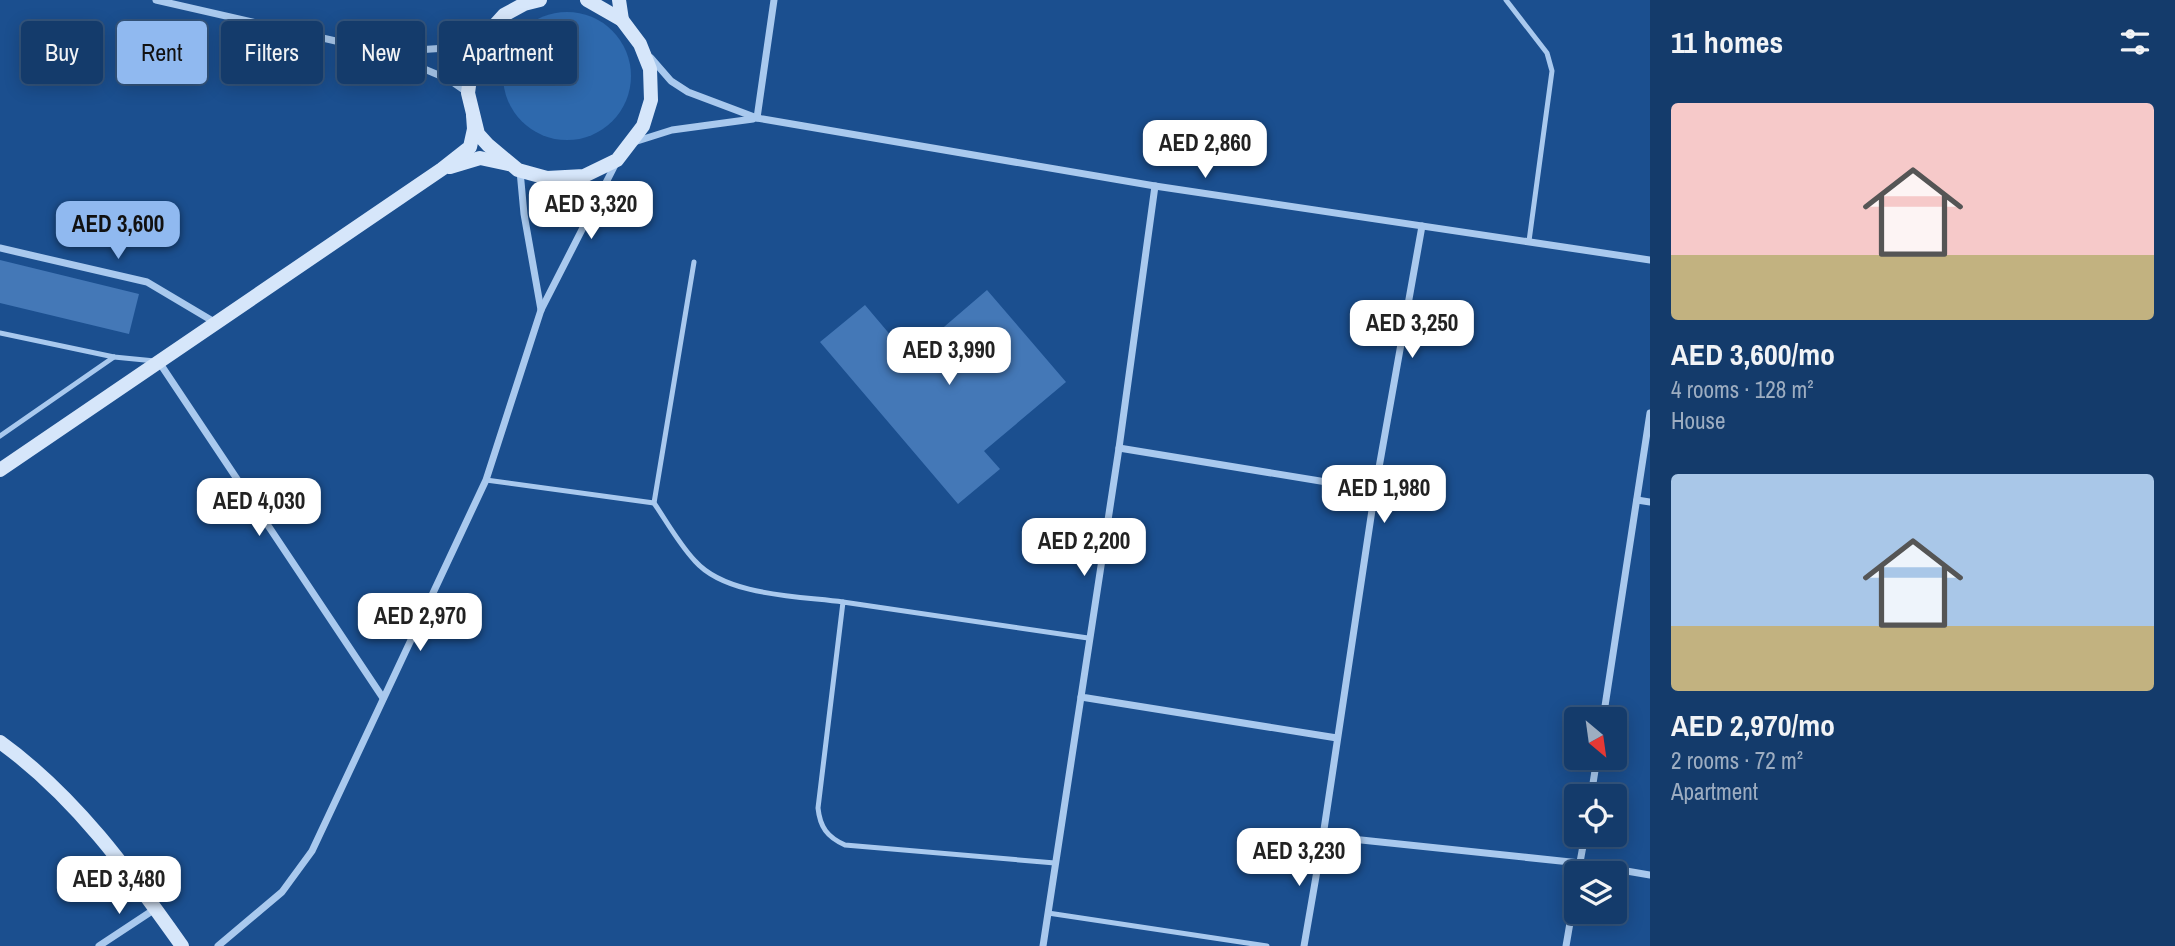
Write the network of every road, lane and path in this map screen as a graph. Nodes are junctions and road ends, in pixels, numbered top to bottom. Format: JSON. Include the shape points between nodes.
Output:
{"nodes":[{"id":1,"x":156,"y":0,"type":"edge"},
{"id":2,"x":515,"y":0,"type":"edge"},
{"id":3,"x":540,"y":0,"type":"edge"},
{"id":4,"x":587,"y":0,"type":"edge"},
{"id":5,"x":619,"y":0,"type":"edge"},
{"id":6,"x":774,"y":0,"type":"edge"},
{"id":7,"x":1506,"y":0,"type":"edge"},
{"id":8,"x":175,"y":2,"type":"edge"},
{"id":9,"x":504,"y":16,"type":"junction"},
{"id":10,"x":622,"y":20,"type":"junction"},
{"id":11,"x":499,"y":21,"type":"edge"},
{"id":12,"x":337,"y":41,"type":"edge"},
{"id":13,"x":640,"y":44,"type":"junction"},
{"id":14,"x":425,"y":69,"type":"edge"},
{"id":15,"x":469,"y":84,"type":"edge"},
{"id":16,"x":468,"y":93,"type":"junction"},
{"id":17,"x":473,"y":115,"type":"junction"},
{"id":18,"x":757,"y":118,"type":"junction"},
{"id":19,"x":630,"y":143,"type":"junction"},
{"id":20,"x":617,"y":160,"type":"junction"},
{"id":21,"x":515,"y":167,"type":"junction"},
{"id":22,"x":442,"y":169,"type":"junction"},
{"id":23,"x":1155,"y":186,"type":"junction"},
{"id":24,"x":1422,"y":226,"type":"junction"},
{"id":25,"x":1529,"y":241,"type":"junction"},
{"id":26,"x":0,"y":248,"type":"edge"},
{"id":27,"x":1650,"y":260,"type":"edge"},
{"id":28,"x":694,"y":262,"type":"dead end"},
{"id":29,"x":541,"y":310,"type":"junction"},
{"id":30,"x":217,"y":323,"type":"junction"},
{"id":31,"x":0,"y":333,"type":"edge"},
{"id":32,"x":114,"y":357,"type":"junction"},
{"id":33,"x":159,"y":362,"type":"junction"},
{"id":34,"x":1650,"y":413,"type":"edge"},
{"id":35,"x":0,"y":436,"type":"edge"},
{"id":36,"x":1119,"y":448,"type":"junction"},
{"id":37,"x":0,"y":470,"type":"edge"},
{"id":38,"x":486,"y":481,"type":"junction"},
{"id":39,"x":1376,"y":490,"type":"junction"},
{"id":40,"x":1637,"y":500,"type":"junction"},
{"id":41,"x":654,"y":502,"type":"junction"},
{"id":42,"x":1650,"y":502,"type":"edge"},
{"id":43,"x":843,"y":602,"type":"junction"},
{"id":44,"x":1088,"y":638,"type":"junction"},
{"id":45,"x":1081,"y":697,"type":"junction"},
{"id":46,"x":383,"y":698,"type":"junction"},
{"id":47,"x":1605,"y":707,"type":"edge"},
{"id":48,"x":1336,"y":738,"type":"junction"},
{"id":49,"x":0,"y":742,"type":"edge"},
{"id":50,"x":1323,"y":836,"type":"junction"},
{"id":51,"x":1564,"y":861,"type":"edge"},
{"id":52,"x":1055,"y":863,"type":"junction"},
{"id":53,"x":1627,"y":871,"type":"edge"},
{"id":54,"x":1650,"y":875,"type":"edge"},
{"id":55,"x":155,"y":909,"type":"junction"},
{"id":56,"x":1048,"y":913,"type":"junction"},
{"id":57,"x":1570,"y":924,"type":"edge"},
{"id":58,"x":99,"y":946,"type":"edge"},
{"id":59,"x":182,"y":946,"type":"edge"},
{"id":60,"x":218,"y":946,"type":"edge"},
{"id":61,"x":1042,"y":946,"type":"edge"},
{"id":62,"x":1267,"y":946,"type":"edge"},
{"id":63,"x":1304,"y":946,"type":"edge"},
{"id":64,"x":1566,"y":946,"type":"edge"}],
"edges":[{"from":1,"to":8,"type":"street"},
{"from":2,"to":9,"type":"street"},
{"from":3,"to":9,"type":"street"},
{"from":4,"to":10,"type":"street"},
{"from":5,"to":10,"type":"street"},
{"from":6,"to":18,"type":"street"},
{"from":7,"to":25,"type":"lane","via":[[1547,53],[1552,71]]},
{"from":8,"to":12,"type":"street"},
{"from":9,"to":11,"type":"street"},
{"from":10,"to":13,"type":"street"},
{"from":13,"to":18,"type":"street","via":[[659,68],[688,92]]},
{"from":13,"to":19,"type":"street","via":[[650,69],[651,100],[643,126]]},
{"from":14,"to":16,"type":"street"},
{"from":15,"to":16,"type":"street"},
{"from":16,"to":17,"type":"street"},
{"from":17,"to":21,"type":"street","via":[[478,134]]},
{"from":17,"to":22,"type":"street","via":[[470,148]]},
{"from":18,"to":19,"type":"street","via":[[672,130]]},
{"from":18,"to":23,"type":"street"},
{"from":19,"to":20,"type":"street"},
{"from":20,"to":21,"type":"street","via":[[584,176],[547,178]]},
{"from":20,"to":29,"type":"street"},
{"from":21,"to":22,"type":"street","via":[[480,158]]},
{"from":21,"to":29,"type":"street"},
{"from":22,"to":30,"type":"street"},
{"from":23,"to":24,"type":"street"},
{"from":23,"to":36,"type":"street"},
{"from":24,"to":25,"type":"street"},
{"from":24,"to":39,"type":"street"},
{"from":25,"to":27,"type":"street"},
{"from":26,"to":30,"type":"street","via":[[147,282]]},
{"from":28,"to":41,"type":"lane"},
{"from":29,"to":38,"type":"street"},
{"from":30,"to":33,"type":"street"},
{"from":31,"to":32,"type":"lane"},
{"from":32,"to":33,"type":"lane"},
{"from":32,"to":35,"type":"lane"},
{"from":33,"to":37,"type":"street"},
{"from":33,"to":46,"type":"street"},
{"from":34,"to":40,"type":"street"},
{"from":36,"to":39,"type":"street"},
{"from":36,"to":44,"type":"street"},
{"from":38,"to":41,"type":"lane"},
{"from":38,"to":46,"type":"street"},
{"from":39,"to":48,"type":"street"},
{"from":40,"to":42,"type":"street"},
{"from":40,"to":47,"type":"street"},
{"from":41,"to":43,"type":"lane","via":[[694,561],[733,587]]},
{"from":43,"to":44,"type":"lane"},
{"from":43,"to":52,"type":"lane","via":[[818,808],[820,822],[832,839],[845,845]]},
{"from":44,"to":45,"type":"street"},
{"from":45,"to":48,"type":"street"},
{"from":45,"to":52,"type":"street"},
{"from":46,"to":60,"type":"street","via":[[312,851],[282,892]]},
{"from":48,"to":50,"type":"street"},
{"from":49,"to":55,"type":"street","via":[[60,791]]},
{"from":50,"to":51,"type":"street"},
{"from":50,"to":63,"type":"street"},
{"from":52,"to":56,"type":"street"},
{"from":53,"to":54,"type":"street"},
{"from":55,"to":58,"type":"street"},
{"from":55,"to":59,"type":"street"},
{"from":56,"to":61,"type":"street"},
{"from":56,"to":62,"type":"lane"},
{"from":57,"to":64,"type":"street"}]}
